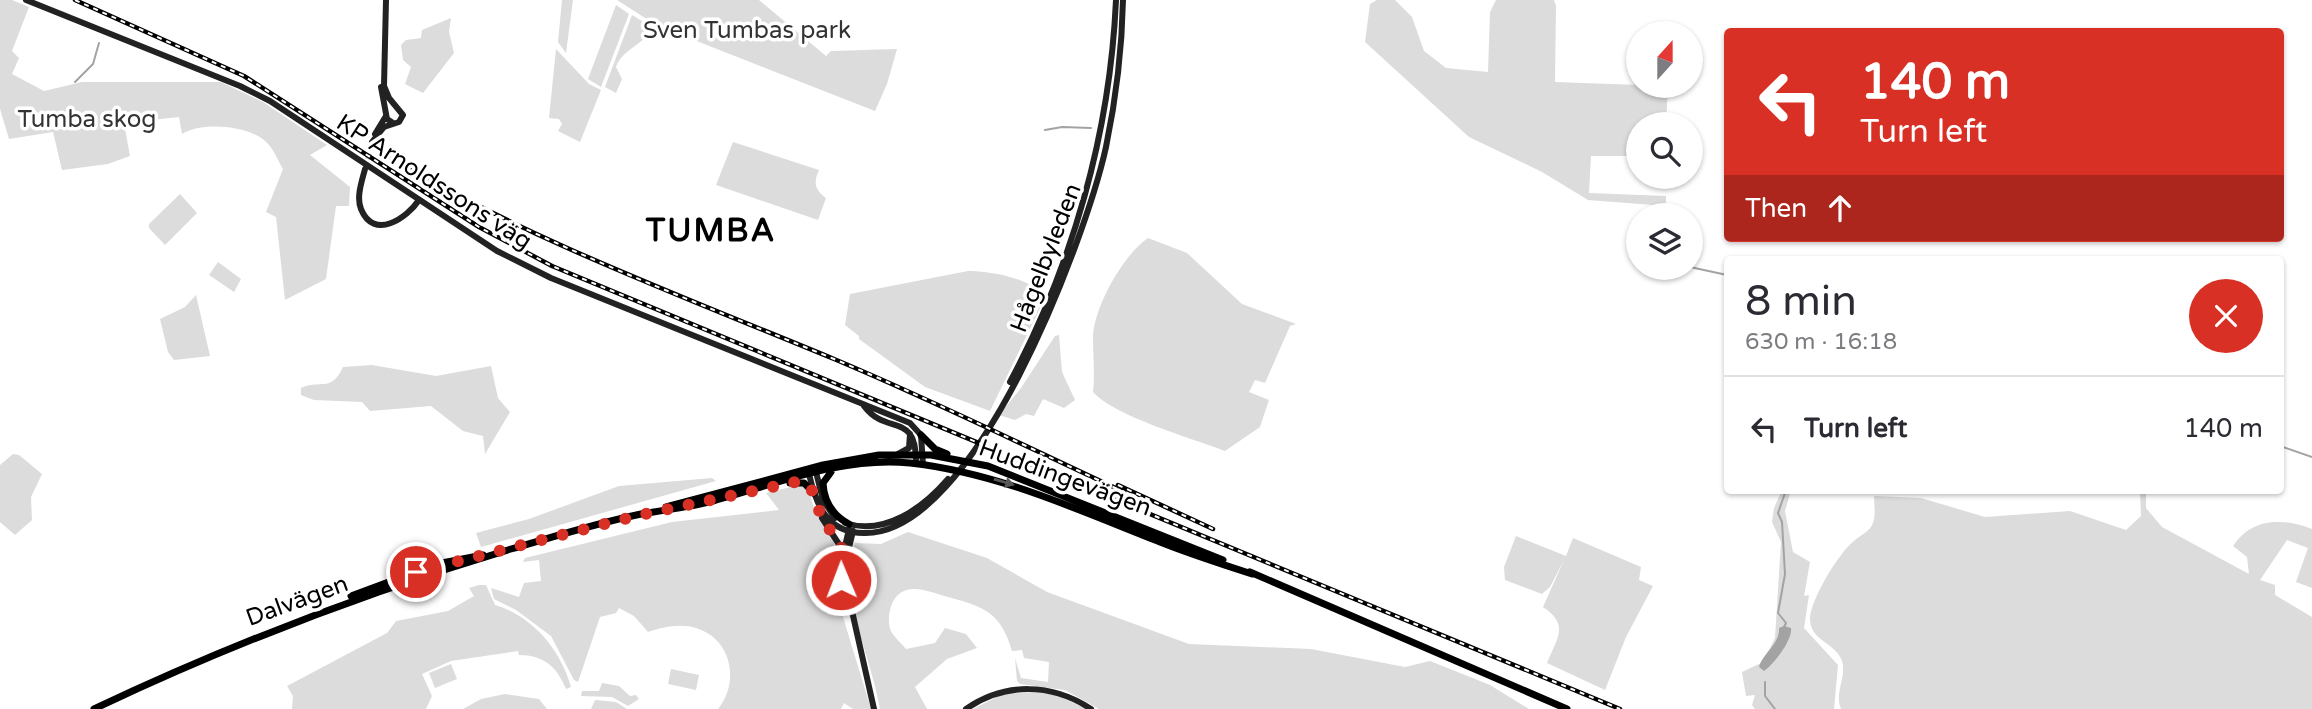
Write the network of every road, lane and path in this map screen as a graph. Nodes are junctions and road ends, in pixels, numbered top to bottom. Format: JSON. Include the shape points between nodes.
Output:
{"nodes":[{"id":1,"x":26,"y":0,"type":"edge"},
{"id":2,"x":384,"y":0,"type":"edge"},
{"id":3,"x":1116,"y":0,"type":"edge"},
{"id":4,"x":1123,"y":0,"type":"edge"},
{"id":5,"x":396,"y":106,"type":"junction"},
{"id":6,"x":386,"y":114,"type":"junction"},
{"id":7,"x":393,"y":123,"type":"junction"},
{"id":8,"x":365,"y":169,"type":"tunnel mouth"},
{"id":9,"x":419,"y":200,"type":"junction"},
{"id":10,"x":999,"y":403,"type":"junction"},
{"id":11,"x":863,"y":405,"type":"junction"},
{"id":12,"x":910,"y":432,"type":"junction"},
{"id":13,"x":921,"y":435,"type":"junction"},
{"id":14,"x":898,"y":454,"type":"junction"},
{"id":15,"x":920,"y":455,"type":"junction"},
{"id":16,"x":958,"y":458,"type":"junction"},
{"id":17,"x":920,"y":465,"type":"junction"},
{"id":18,"x":851,"y":466,"type":"junction"},
{"id":19,"x":812,"y":470,"type":"junction"},
{"id":20,"x":814,"y":493,"type":"junction"},
{"id":21,"x":715,"y":500,"type":"junction"},
{"id":22,"x":640,"y":515,"type":"junction"},
{"id":23,"x":851,"y":528,"type":"junction"},
{"id":24,"x":842,"y":549,"type":"junction"},
{"id":25,"x":1252,"y":574,"type":"junction"},
{"id":26,"x":851,"y":614,"type":"junction"},
{"id":27,"x":122,"y":696,"type":"junction"},
{"id":28,"x":94,"y":709,"type":"edge"},
{"id":29,"x":102,"y":709,"type":"edge"},
{"id":30,"x":874,"y":709,"type":"edge"},
{"id":31,"x":966,"y":709,"type":"edge"},
{"id":32,"x":1091,"y":709,"type":"edge"},
{"id":33,"x":1567,"y":709,"type":"edge"}],
"edges":[{"from":1,"to":9,"type":"main road","name":"KP Arnoldssons väg","via":[[240,86],[299,118]]},
{"from":2,"to":5,"type":"main road","via":[[384,86]]},
{"from":2,"to":6,"type":"main road","via":[[381,85]]},
{"from":3,"to":10,"type":"main road","name":"Hågelbyleden","via":[[1108,94],[1078,217],[1037,327]]},
{"from":4,"to":10,"type":"main road","name":"Hågelbyleden","via":[[1121,47],[1105,149],[1083,223],[1043,329]]},
{"from":5,"to":6,"type":"main road"},
{"from":5,"to":7,"type":"main road","via":[[403,115]]},
{"from":6,"to":7,"type":"main road"},
{"from":6,"to":7,"type":"main road","via":[[372,142]]},
{"from":8,"to":9,"type":"main road","via":[[361,210],[374,222],[395,223]]},
{"from":9,"to":11,"type":"main road","name":"KP Arnoldssons väg","via":[[497,251],[551,278]]},
{"from":10,"to":23,"type":"main road","name":"Hågelbyleden","via":[[957,469],[910,514],[883,525]]},
{"from":11,"to":12,"type":"main road","name":"KP Arnoldssons väg","via":[[869,413]]},
{"from":11,"to":13,"type":"main road","name":"KP Arnoldssons väg","via":[[909,423]]},
{"from":12,"to":14,"type":"main road","via":[[909,448]]},
{"from":12,"to":15,"type":"main road"},
{"from":13,"to":15,"type":"main road"},
{"from":13,"to":16,"type":"main road","via":[[935,449]]},
{"from":14,"to":15,"type":"main road","name":"Huddingevägen"},
{"from":14,"to":19,"type":"main road","name":"Huddingevägen"},
{"from":15,"to":16,"type":"main road","name":"Huddingevägen"},
{"from":15,"to":17,"type":"main road"},
{"from":16,"to":25,"type":"main road","name":"Huddingevägen","via":[[1013,475]]},
{"from":17,"to":18,"type":"main road","name":"Huddingevägen"},
{"from":17,"to":25,"type":"main road","name":"Huddingevägen","one_way":true,"via":[[1013,484]]},
{"from":18,"to":19,"type":"main road","name":"Huddingevägen"},
{"from":18,"to":23,"type":"main road","via":[[830,472],[823,483],[829,507]]},
{"from":19,"to":20,"type":"main road"},
{"from":19,"to":21,"type":"main road","name":"Dalvägen"},
{"from":19,"to":22,"type":"main road","name":"Huddingevägen"},
{"from":19,"to":23,"type":"main road","via":[[829,512]]},
{"from":20,"to":21,"type":"main road","via":[[800,481]]},
{"from":20,"to":23,"type":"main road","via":[[823,515],[836,527]]},
{"from":20,"to":24,"type":"main road","via":[[821,516]]},
{"from":21,"to":22,"type":"main road","name":"Dalvägen"},
{"from":22,"to":27,"type":"main road","name":"Dalvägen","via":[[509,550],[306,616]]},
{"from":23,"to":24,"type":"main road"},
{"from":23,"to":26,"type":"main road","via":[[845,570]]},
{"from":24,"to":26,"type":"main road","via":[[841,580]]},
{"from":25,"to":33,"type":"main road","name":"Huddingevägen"},
{"from":26,"to":30,"type":"main road"},
{"from":27,"to":28,"type":"main road","name":"Dalvägen"},
{"from":27,"to":29,"type":"main road","name":"Dalvägen"},
{"from":31,"to":32,"type":"main road","via":[[999,692],[1035,688],[1058,692]]}]}
